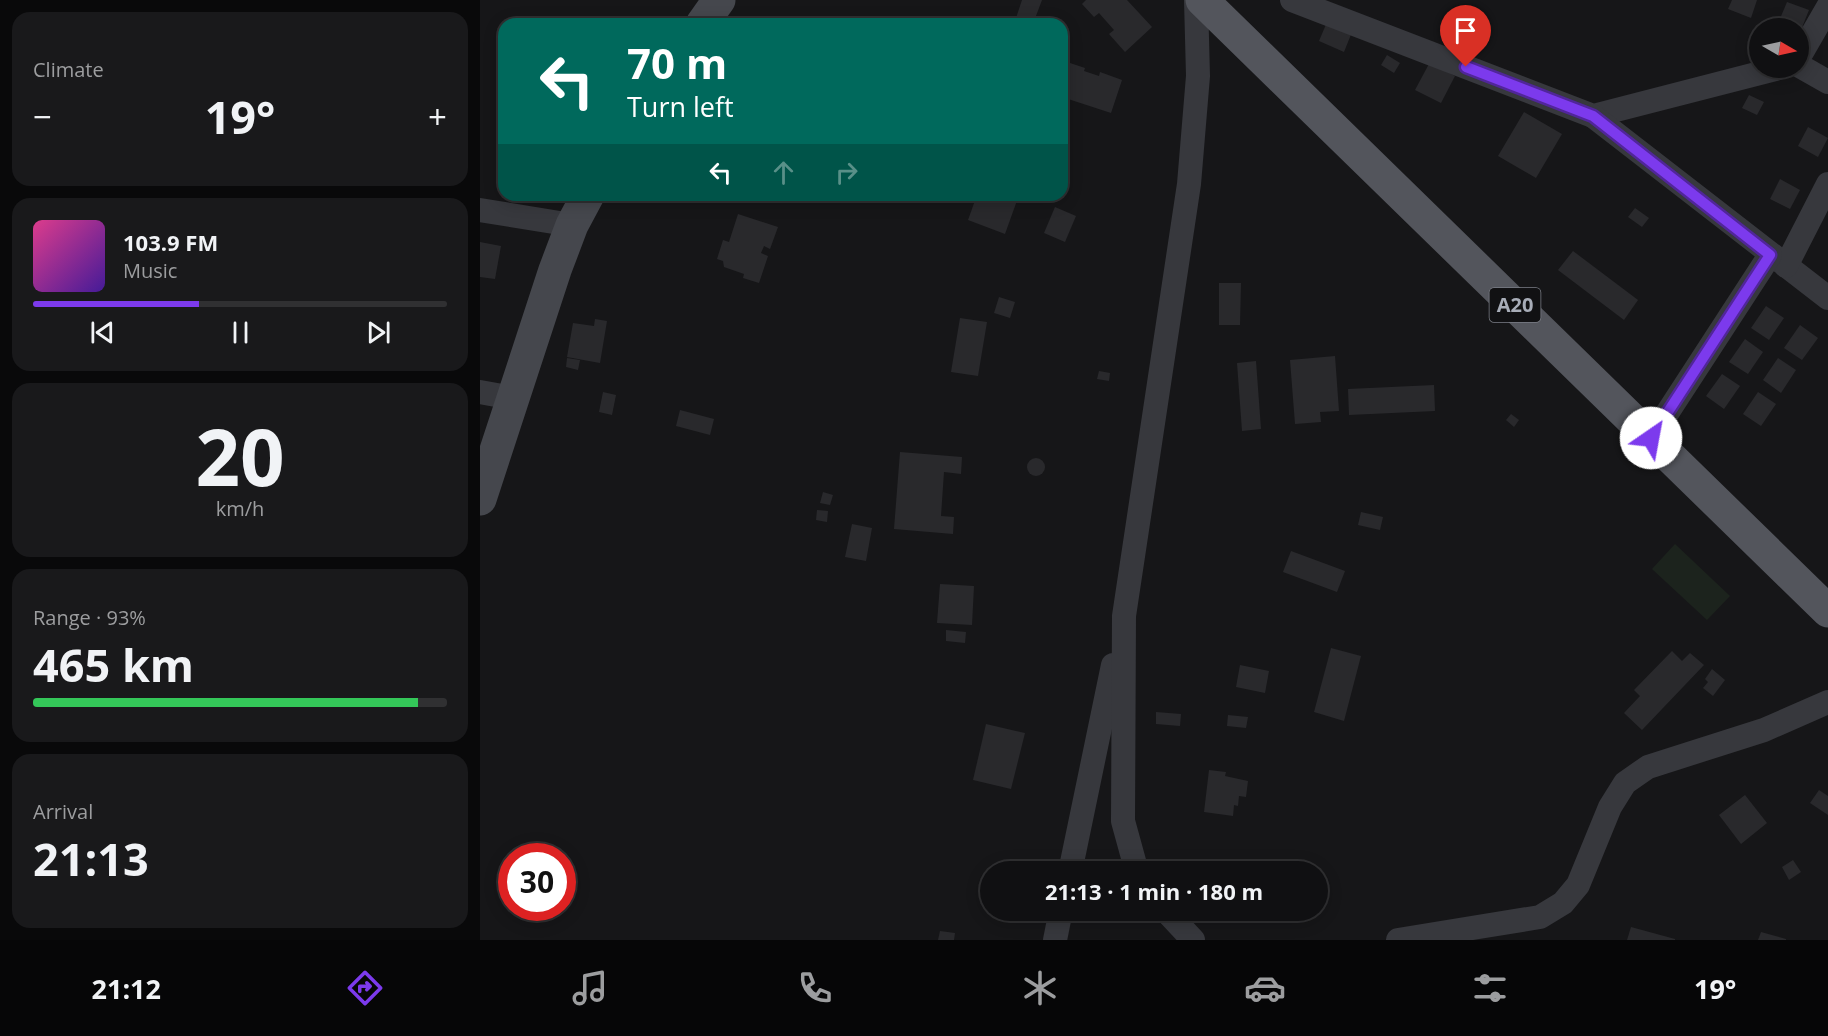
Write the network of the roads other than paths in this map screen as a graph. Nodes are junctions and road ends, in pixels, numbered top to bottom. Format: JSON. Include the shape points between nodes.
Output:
{"nodes":[{"id":1,"x":719,"y":0,"type":"edge"},
{"id":2,"x":1196,"y":0,"type":"edge"},
{"id":3,"x":1202,"y":0,"type":"edge"},
{"id":4,"x":1292,"y":0,"type":"edge"},
{"id":5,"x":1828,"y":7,"type":"edge"},
{"id":6,"x":706,"y":18,"type":"edge"},
{"id":7,"x":1809,"y":40,"type":"edge"},
{"id":8,"x":1809,"y":71,"type":"edge"},
{"id":9,"x":1749,"y":76,"type":"edge"},
{"id":10,"x":1828,"y":82,"type":"edge"},
{"id":11,"x":1593,"y":116,"type":"junction"},
{"id":12,"x":1828,"y":184,"type":"edge"},
{"id":13,"x":585,"y":201,"type":"edge"},
{"id":14,"x":480,"y":210,"type":"edge"},
{"id":15,"x":572,"y":225,"type":"junction"},
{"id":16,"x":1778,"y":260,"type":"junction"},
{"id":17,"x":1828,"y":298,"type":"edge"},
{"id":18,"x":480,"y":392,"type":"edge"},
{"id":19,"x":513,"y":398,"type":"junction"},
{"id":20,"x":1651,"y":438,"type":"junction"},
{"id":21,"x":480,"y":499,"type":"edge"},
{"id":22,"x":1828,"y":611,"type":"edge"},
{"id":23,"x":1124,"y":616,"type":"junction"},
{"id":24,"x":1828,"y":702,"type":"edge"},
{"id":25,"x":1072,"y":861,"type":"edge"},
{"id":26,"x":1134,"y":861,"type":"edge"},
{"id":27,"x":1059,"y":921,"type":"edge"},
{"id":28,"x":1175,"y":921,"type":"edge"},
{"id":29,"x":1055,"y":940,"type":"edge"},
{"id":30,"x":1193,"y":940,"type":"edge"},
{"id":31,"x":1398,"y":940,"type":"edge"}],
"edges":[{"from":1,"to":6,"type":"street"},
{"from":2,"to":23,"type":"street","via":[[1198,76],[1189,184]]},
{"from":3,"to":20,"type":"main road","number":"A20"},
{"from":4,"to":11,"type":"street"},
{"from":5,"to":7,"type":"street"},
{"from":8,"to":10,"type":"street"},
{"from":9,"to":11,"type":"street"},
{"from":11,"to":16,"type":"street"},
{"from":12,"to":16,"type":"street"},
{"from":13,"to":15,"type":"street"},
{"from":14,"to":15,"type":"street"},
{"from":15,"to":19,"type":"street"},
{"from":16,"to":17,"type":"street"},
{"from":16,"to":20,"type":"street"},
{"from":18,"to":19,"type":"street"},
{"from":19,"to":21,"type":"street"},
{"from":20,"to":22,"type":"main road","number":"A20"},
{"from":23,"to":25,"type":"street"},
{"from":23,"to":26,"type":"street","via":[[1123,821]]},
{"from":24,"to":31,"type":"street","via":[[1764,730],[1648,767],[1625,783],[1610,807],[1578,885],[1563,903],[1540,917]]},
{"from":27,"to":29,"type":"street"},
{"from":28,"to":30,"type":"street"}]}
